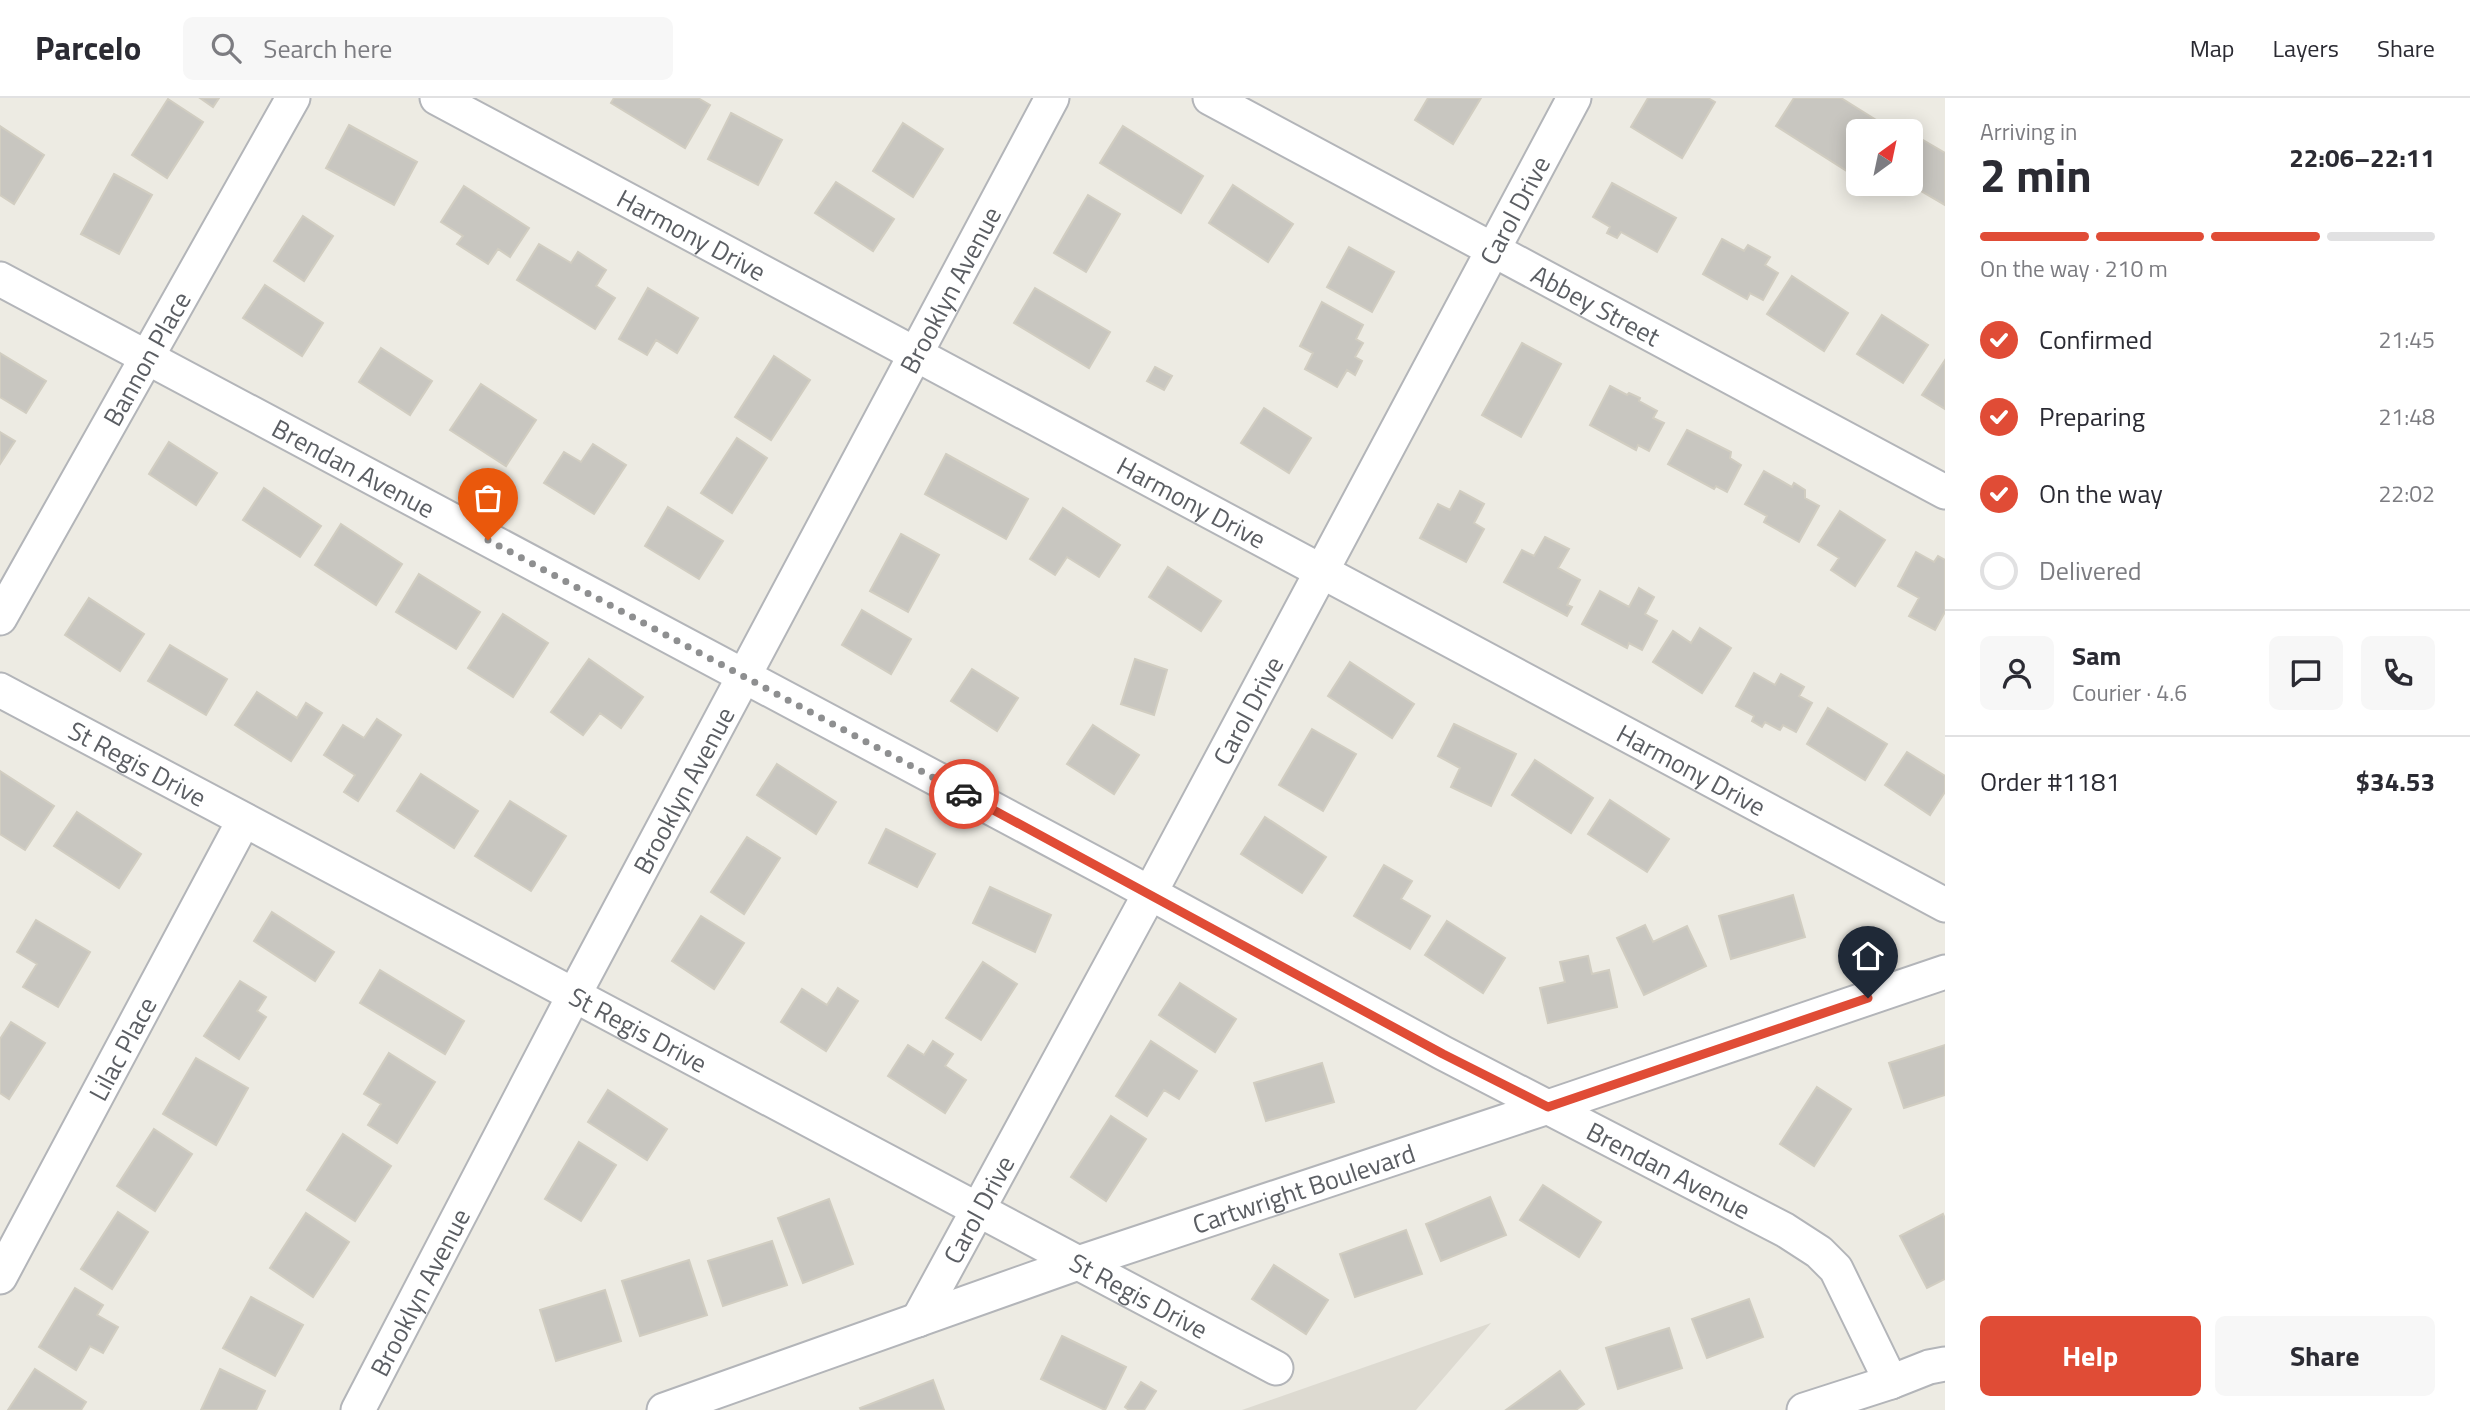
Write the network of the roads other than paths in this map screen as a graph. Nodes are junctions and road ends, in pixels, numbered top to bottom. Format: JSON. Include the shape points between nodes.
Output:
{"nodes":[{"id":1,"x":293,"y":98,"type":"edge"},
{"id":2,"x":437,"y":98,"type":"edge"},
{"id":3,"x":1052,"y":98,"type":"edge"},
{"id":4,"x":1210,"y":98,"type":"edge"},
{"id":5,"x":1574,"y":98,"type":"edge"},
{"id":6,"x":1493,"y":250,"type":"junction"},
{"id":7,"x":0,"y":279,"type":"edge"},
{"id":8,"x":916,"y":354,"type":"junction"},
{"id":9,"x":146,"y":357,"type":"junction"},
{"id":10,"x":1945,"y":492,"type":"edge"},
{"id":11,"x":1321,"y":572,"type":"junction"},
{"id":12,"x":0,"y":618,"type":"edge"},
{"id":13,"x":744,"y":677,"type":"junction"},
{"id":14,"x":0,"y":690,"type":"edge"},
{"id":15,"x":244,"y":820,"type":"junction"},
{"id":16,"x":1150,"y":893,"type":"junction"},
{"id":17,"x":1945,"y":905,"type":"edge"},
{"id":18,"x":1945,"y":972,"type":"edge"},
{"id":19,"x":574,"y":995,"type":"junction"},
{"id":20,"x":1548,"y":1107,"type":"junction"},
{"id":21,"x":978,"y":1210,"type":"junction"},
{"id":22,"x":1078,"y":1263,"type":"junction"},
{"id":23,"x":0,"y":1277,"type":"edge"},
{"id":24,"x":918,"y":1320,"type":"junction"},
{"id":25,"x":1945,"y":1364,"type":"edge"},
{"id":26,"x":1276,"y":1368,"type":"dead end"},
{"id":27,"x":1891,"y":1382,"type":"junction"},
{"id":28,"x":358,"y":1410,"type":"edge"},
{"id":29,"x":664,"y":1410,"type":"edge"},
{"id":30,"x":1804,"y":1410,"type":"edge"}],
"edges":[{"from":1,"to":9,"type":"street","name":"Bannon Place"},
{"from":2,"to":8,"type":"street","name":"Harmony Drive"},
{"from":3,"to":8,"type":"street","name":"Brooklyn Avenue"},
{"from":4,"to":6,"type":"street","name":"Abbey Street"},
{"from":5,"to":6,"type":"street","name":"Carol Drive"},
{"from":6,"to":10,"type":"street","name":"Abbey Street"},
{"from":6,"to":11,"type":"street","name":"Carol Drive"},
{"from":7,"to":9,"type":"street","name":"Brendan Avenue"},
{"from":8,"to":11,"type":"street","name":"Harmony Drive"},
{"from":8,"to":13,"type":"street","name":"Brooklyn Avenue"},
{"from":9,"to":12,"type":"street","name":"Bannon Place"},
{"from":9,"to":13,"type":"street","name":"Brendan Avenue"},
{"from":11,"to":16,"type":"street","name":"Carol Drive"},
{"from":11,"to":17,"type":"street","name":"Harmony Drive"},
{"from":13,"to":16,"type":"street","name":"Brendan Avenue"},
{"from":13,"to":19,"type":"street","name":"Brooklyn Avenue"},
{"from":14,"to":15,"type":"street","name":"St Regis Drive"},
{"from":15,"to":19,"type":"street","name":"St Regis Drive"},
{"from":15,"to":23,"type":"street","name":"Lilac Place"},
{"from":16,"to":20,"type":"street","name":"Brendan Avenue"},
{"from":16,"to":21,"type":"street","name":"Carol Drive"},
{"from":18,"to":20,"type":"street","name":"Cartwright Boulevard"},
{"from":19,"to":21,"type":"street","name":"St Regis Drive"},
{"from":19,"to":28,"type":"street","name":"Brooklyn Avenue"},
{"from":20,"to":22,"type":"street","name":"Cartwright Boulevard"},
{"from":20,"to":27,"type":"street","name":"Brendan Avenue","via":[[1819,1252],[1846,1286]]},
{"from":21,"to":22,"type":"street","name":"St Regis Drive"},
{"from":21,"to":24,"type":"street","name":"Carol Drive"},
{"from":22,"to":24,"type":"street","name":"Cartwright Boulevard"},
{"from":22,"to":26,"type":"street","name":"St Regis Drive"},
{"from":24,"to":29,"type":"street","name":"Cartwright Boulevard"},
{"from":25,"to":27,"type":"street"},
{"from":27,"to":30,"type":"street"}]}
